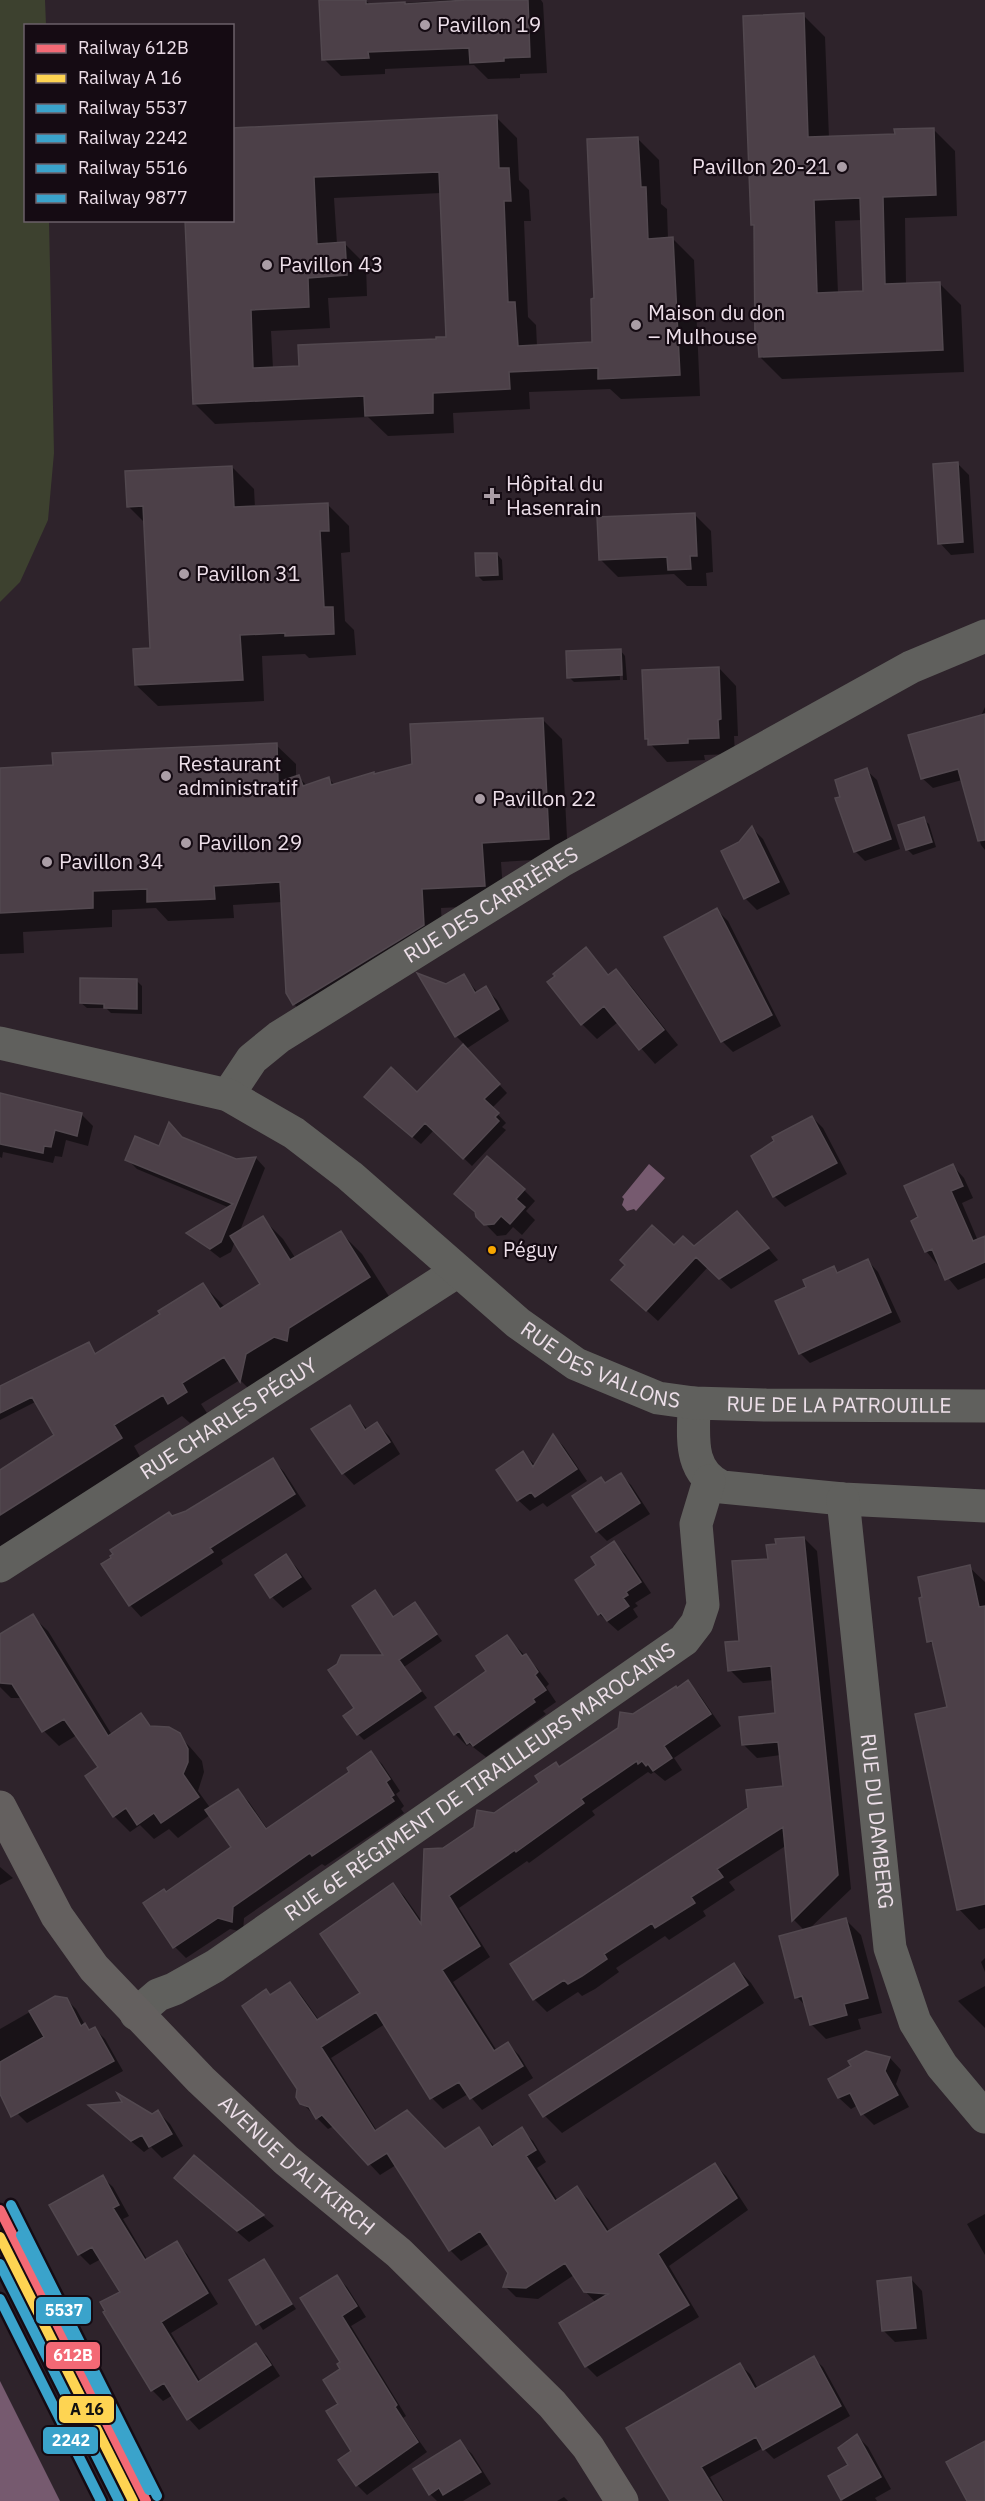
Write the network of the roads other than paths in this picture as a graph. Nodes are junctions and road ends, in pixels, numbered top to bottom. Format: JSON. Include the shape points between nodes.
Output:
{"nodes":[{"id":1,"x":985,"y":636,"type":"edge"},
{"id":2,"x":0,"y":1043,"type":"edge"},
{"id":3,"x":228,"y":1095,"type":"junction"},
{"id":4,"x":458,"y":1271,"type":"junction"},
{"id":5,"x":694,"y":1402,"type":"junction"},
{"id":6,"x":985,"y":1406,"type":"edge"},
{"id":7,"x":709,"y":1481,"type":"junction"},
{"id":8,"x":843,"y":1499,"type":"junction"},
{"id":9,"x":985,"y":1506,"type":"edge"},
{"id":10,"x":0,"y":1566,"type":"edge"},
{"id":11,"x":0,"y":1807,"type":"edge"},
{"id":12,"x":136,"y":2014,"type":"junction"},
{"id":13,"x":985,"y":2117,"type":"edge"},
{"id":14,"x":622,"y":2501,"type":"edge"}],
"edges":[{"from":1,"to":3,"type":"street","name":"RUE DES CARRIÈRES","via":[[911,667],[563,860],[279,1036],[252,1059]]},
{"from":2,"to":3,"type":"street"},
{"from":3,"to":4,"type":"street","name":"RUE DES VALLONS","via":[[294,1133],[332,1161]]},
{"from":4,"to":5,"type":"street","name":"RUE DES VALLONS","via":[[518,1323],[576,1364],[658,1398]]},
{"from":4,"to":10,"type":"street","name":"RUE CHARLES PÉGUY"},
{"from":5,"to":6,"type":"street","name":"RUE DE LA PATROUILLE"},
{"from":5,"to":7,"type":"street","name":"RUE DES VALLONS","via":[[696,1454],[699,1469]]},
{"from":7,"to":8,"type":"street","via":[[722,1487]]},
{"from":7,"to":12,"type":"street","name":"RUE 6E RÉGIMENT DE TIRAILLEURS MAROCAINS","via":[[696,1524],[702,1605],[697,1623],[684,1640],[215,1966],[158,1995]]},
{"from":8,"to":9,"type":"street"},
{"from":8,"to":13,"type":"street","name":"RUE DU DAMBERG","via":[[890,1948],[915,2022],[942,2066]]},
{"from":11,"to":12,"type":"main road","name":"AVENUE D'ALTKIRCH","via":[[57,1916],[94,1968]]},
{"from":12,"to":14,"type":"main road","name":"AVENUE D'ALTKIRCH","via":[[286,2160],[399,2253],[552,2404],[588,2447]]}]}
